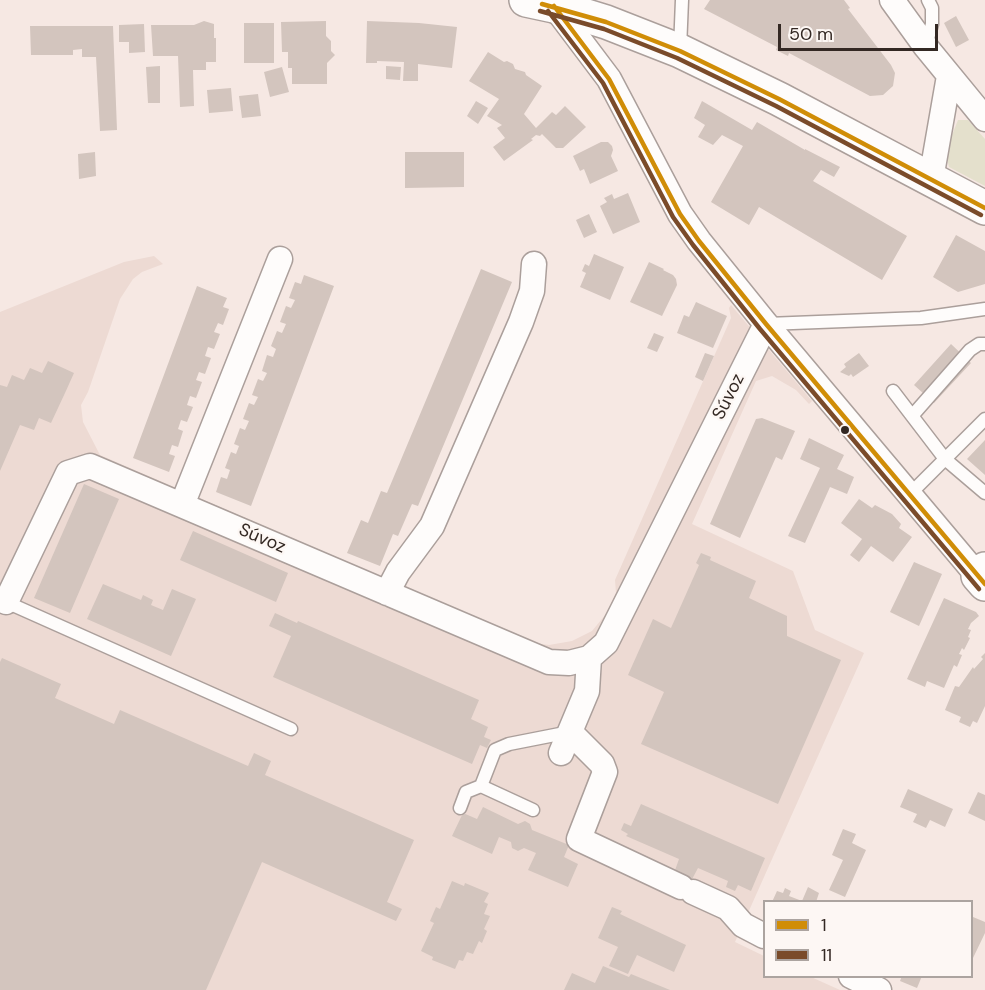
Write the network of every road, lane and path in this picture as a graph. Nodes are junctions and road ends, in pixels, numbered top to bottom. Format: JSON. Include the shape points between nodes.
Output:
{"nodes":[{"id":1,"x":682,"y":0,"type":"edge"},
{"id":2,"x":892,"y":0,"type":"edge"},
{"id":3,"x":928,"y":0,"type":"edge"},
{"id":4,"x":540,"y":3,"type":"edge"},
{"id":5,"x":926,"y":47,"type":"junction"},
{"id":6,"x":680,"y":51,"type":"junction"},
{"id":7,"x":949,"y":76,"type":"junction"},
{"id":8,"x":985,"y":119,"type":"edge"},
{"id":9,"x":932,"y":178,"type":"junction"},
{"id":10,"x":985,"y":208,"type":"edge"},
{"id":11,"x":280,"y":259,"type":"dead end"},
{"id":12,"x":534,"y":264,"type":"dead end"},
{"id":13,"x":985,"y":309,"type":"edge"},
{"id":14,"x":766,"y":324,"type":"junction"},
{"id":15,"x":985,"y":344,"type":"edge"},
{"id":16,"x":893,"y":390,"type":"dead end"},
{"id":17,"x":912,"y":416,"type":"junction"},
{"id":18,"x":985,"y":418,"type":"edge"},
{"id":19,"x":945,"y":459,"type":"junction"},
{"id":20,"x":985,"y":493,"type":"edge"},
{"id":21,"x":909,"y":495,"type":"junction"},
{"id":22,"x":182,"y":505,"type":"junction"},
{"id":23,"x":983,"y":576,"type":"edge"},
{"id":24,"x":387,"y":593,"type":"junction"},
{"id":25,"x":3,"y":601,"type":"edge"},
{"id":26,"x":589,"y":658,"type":"junction"},
{"id":27,"x":291,"y":729,"type":"dead end"},
{"id":28,"x":565,"y":742,"type":"junction"},
{"id":29,"x":481,"y":786,"type":"junction"},
{"id":30,"x":459,"y":808,"type":"dead end"},
{"id":31,"x":533,"y":810,"type":"dead end"},
{"id":32,"x":763,"y":935,"type":"edge"},
{"id":33,"x":855,"y":978,"type":"edge"},
{"id":34,"x":879,"y":990,"type":"edge"}],
"edges":[{"from":1,"to":6,"type":"lane"},
{"from":2,"to":5,"type":"street"},
{"from":3,"to":5,"type":"lane","via":[[932,24]]},
{"from":4,"to":6,"type":"main road","via":[[606,22]]},
{"from":4,"to":14,"type":"street","via":[[617,92],[680,214]]},
{"from":5,"to":7,"type":"street"},
{"from":6,"to":9,"type":"main road"},
{"from":7,"to":8,"type":"street"},
{"from":7,"to":9,"type":"street"},
{"from":9,"to":10,"type":"main road"},
{"from":11,"to":22,"type":"street"},
{"from":12,"to":24,"type":"street","via":[[532,291],[521,322],[432,526]]},
{"from":13,"to":14,"type":"lane","via":[[921,318]]},
{"from":14,"to":21,"type":"street"},
{"from":14,"to":26,"type":"street","name":"Súvoz","via":[[606,643]]},
{"from":15,"to":17,"type":"lane","via":[[970,350]]},
{"from":16,"to":17,"type":"lane"},
{"from":17,"to":19,"type":"lane"},
{"from":18,"to":19,"type":"lane"},
{"from":19,"to":20,"type":"lane"},
{"from":19,"to":21,"type":"lane"},
{"from":21,"to":23,"type":"street"},
{"from":22,"to":24,"type":"street","name":"Súvoz"},
{"from":22,"to":25,"type":"street","name":"Súvoz","via":[[90,466],[68,472]]},
{"from":24,"to":26,"type":"street","name":"Súvoz","via":[[549,662]]},
{"from":25,"to":27,"type":"lane","name":"Súvoz"},
{"from":26,"to":28,"type":"street","via":[[587,691]]},
{"from":28,"to":29,"type":"lane","via":[[509,744],[495,750]]},
{"from":28,"to":32,"type":"street","via":[[602,764],[605,772],[579,839],[728,908],[743,925]]},
{"from":29,"to":30,"type":"lane","via":[[466,792]]},
{"from":29,"to":31,"type":"lane"},
{"from":33,"to":34,"type":"street"}]}
